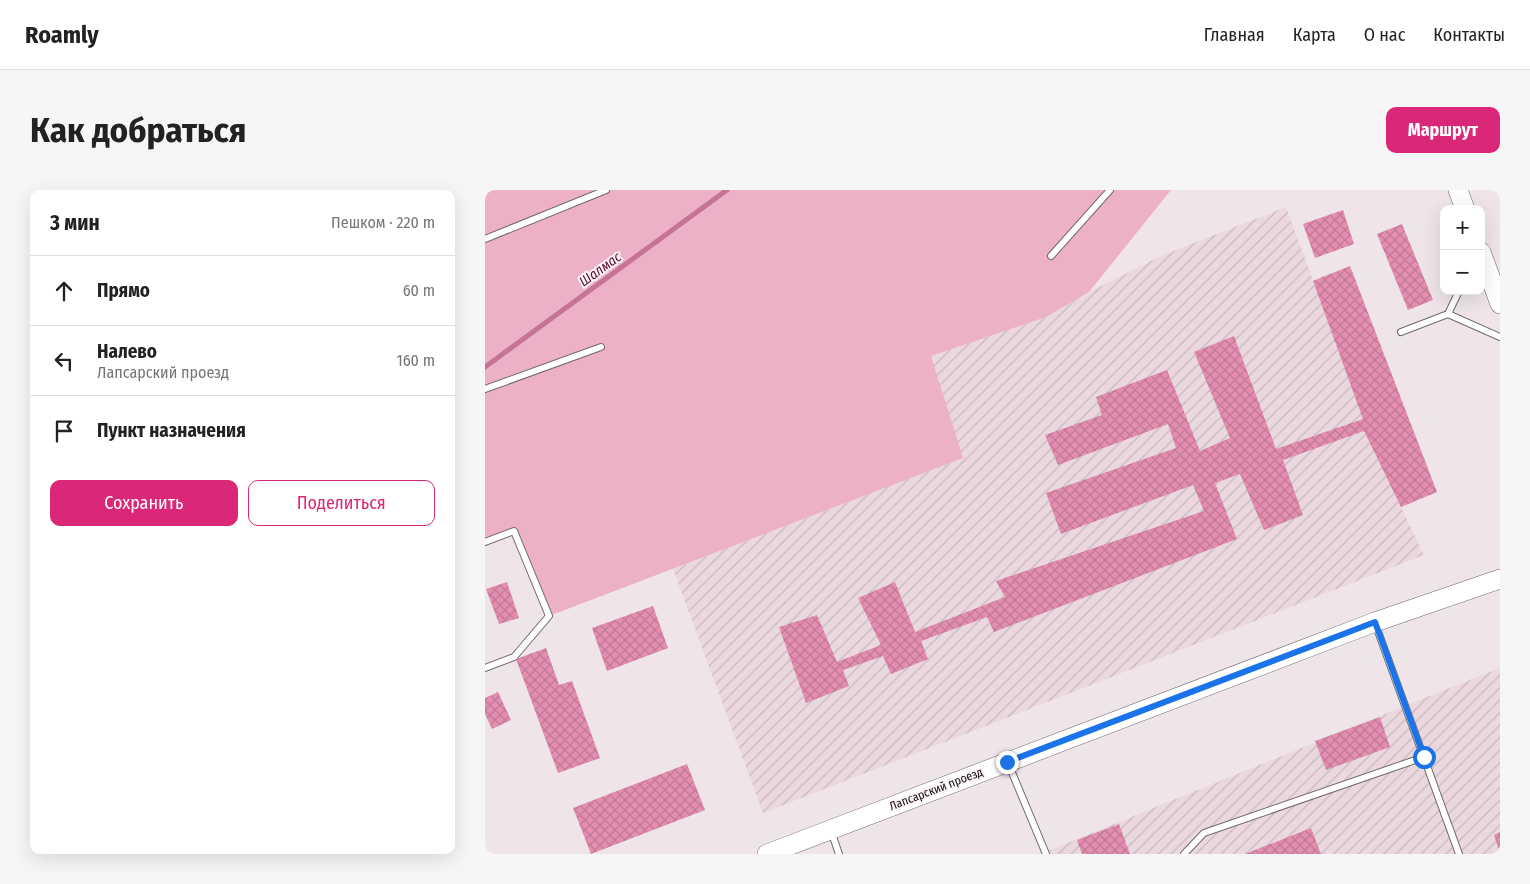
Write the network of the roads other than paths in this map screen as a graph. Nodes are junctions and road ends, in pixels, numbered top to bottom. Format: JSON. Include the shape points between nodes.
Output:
{"nodes":[{"id":1,"x":606,"y":190,"type":"edge"},
{"id":2,"x":1110,"y":190,"type":"edge"},
{"id":3,"x":1459,"y":190,"type":"edge"},
{"id":4,"x":1464,"y":205,"type":"edge"},
{"id":5,"x":485,"y":239,"type":"edge"},
{"id":6,"x":1051,"y":256,"type":"dead end"},
{"id":7,"x":1485,"y":263,"type":"edge"},
{"id":8,"x":1457,"y":295,"type":"edge"},
{"id":9,"x":1500,"y":304,"type":"edge"},
{"id":10,"x":1449,"y":314,"type":"junction"},
{"id":11,"x":1401,"y":332,"type":"dead end"},
{"id":12,"x":1500,"y":337,"type":"edge"},
{"id":13,"x":601,"y":347,"type":"dead end"},
{"id":14,"x":485,"y":389,"type":"edge"},
{"id":15,"x":485,"y":542,"type":"edge"},
{"id":16,"x":1500,"y":579,"type":"edge"},
{"id":17,"x":1375,"y":622,"type":"junction"},
{"id":18,"x":485,"y":668,"type":"edge"},
{"id":19,"x":1424,"y":757,"type":"junction"},
{"id":20,"x":1007,"y":762,"type":"junction"},
{"id":21,"x":831,"y":830,"type":"junction"},
{"id":22,"x":767,"y":854,"type":"edge"},
{"id":23,"x":839,"y":854,"type":"edge"},
{"id":24,"x":1046,"y":854,"type":"edge"},
{"id":25,"x":1184,"y":854,"type":"edge"},
{"id":26,"x":1459,"y":854,"type":"edge"}],
"edges":[{"from":1,"to":5,"type":"lane"},
{"from":2,"to":6,"type":"lane"},
{"from":3,"to":4,"type":"street"},
{"from":7,"to":9,"type":"street"},
{"from":8,"to":10,"type":"lane"},
{"from":10,"to":11,"type":"lane"},
{"from":10,"to":12,"type":"lane"},
{"from":13,"to":14,"type":"lane"},
{"from":15,"to":18,"type":"lane","via":[[514,531],[549,616],[514,657]]},
{"from":16,"to":17,"type":"street","name":"Лапсарский проезд"},
{"from":17,"to":19,"type":"lane"},
{"from":17,"to":20,"type":"street","name":"Лапсарский проезд"},
{"from":19,"to":25,"type":"lane","via":[[1203,833]]},
{"from":19,"to":26,"type":"lane"},
{"from":20,"to":21,"type":"street","name":"Лапсарский проезд"},
{"from":20,"to":24,"type":"lane"},
{"from":21,"to":22,"type":"street","name":"Лапсарский проезд"},
{"from":21,"to":23,"type":"lane"}]}
